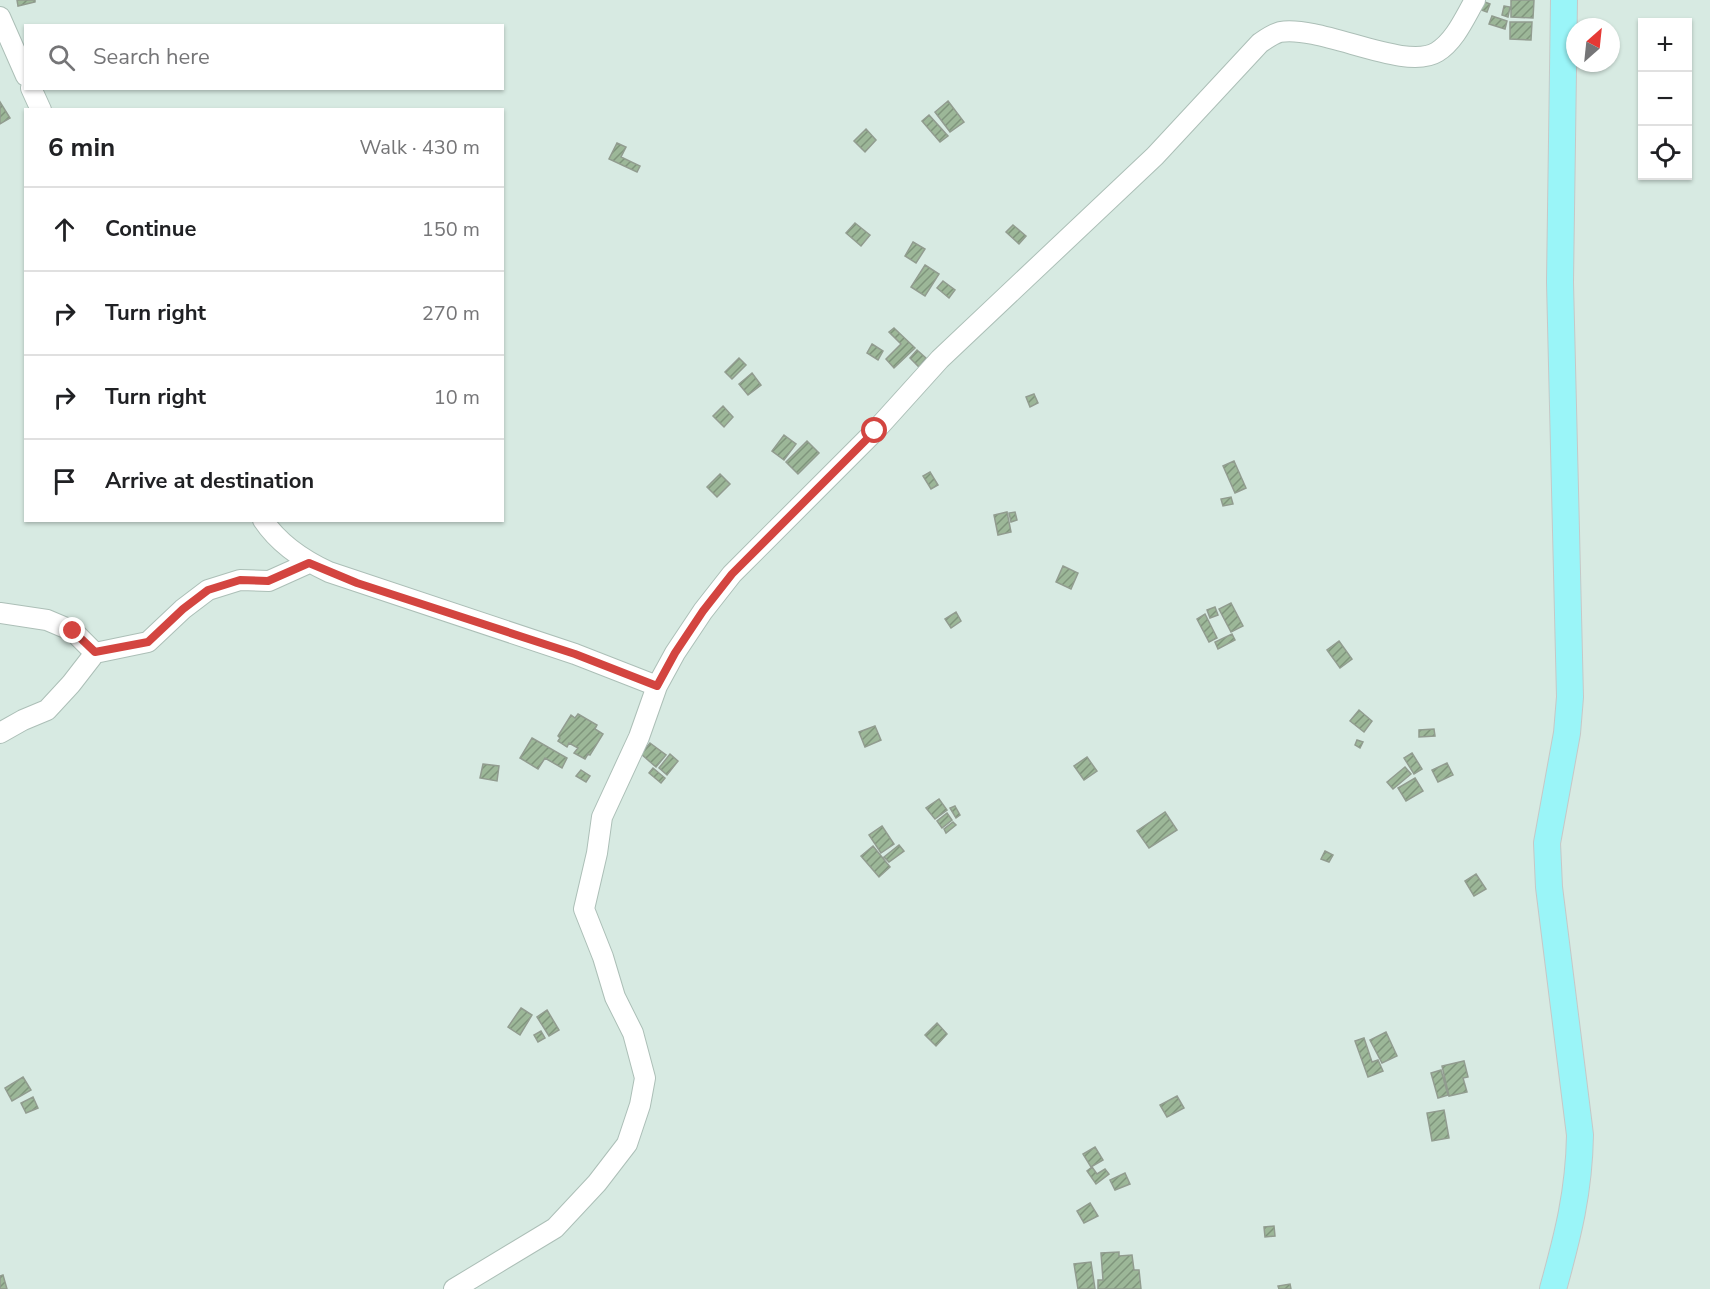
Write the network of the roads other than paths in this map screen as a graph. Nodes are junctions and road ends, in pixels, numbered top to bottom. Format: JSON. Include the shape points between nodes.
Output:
{"nodes":[{"id":1,"x":1475,"y":0,"type":"edge"},
{"id":2,"x":1564,"y":0,"type":"edge"},
{"id":3,"x":1,"y":20,"type":"edge"},
{"id":4,"x":24,"y":72,"type":"edge"},
{"id":5,"x":32,"y":90,"type":"edge"},
{"id":6,"x":41,"y":108,"type":"edge"},
{"id":7,"x":265,"y":522,"type":"edge"},
{"id":8,"x":309,"y":563,"type":"junction"},
{"id":9,"x":0,"y":613,"type":"edge"},
{"id":10,"x":95,"y":652,"type":"junction"},
{"id":11,"x":657,"y":686,"type":"junction"},
{"id":12,"x":0,"y":733,"type":"edge"},
{"id":13,"x":454,"y":1289,"type":"edge"},
{"id":14,"x":1553,"y":1289,"type":"edge"}],
"edges":[{"from":1,"to":11,"type":"street","via":[[1450,40],[1438,52],[1423,58],[1297,31],[1277,33],[1260,43],[1155,156],[940,359],[875,431],[732,574],[703,611]]},
{"from":2,"to":14,"type":"main road","via":[[1560,282],[1570,697],[1547,843],[1580,1135],[1580,1170],[1575,1206]]},
{"from":3,"to":4,"type":"street"},
{"from":5,"to":6,"type":"street"},
{"from":7,"to":8,"type":"street","via":[[287,547]]},
{"from":8,"to":10,"type":"street","via":[[268,581],[240,580],[208,590],[148,642]]},
{"from":8,"to":11,"type":"street"},
{"from":9,"to":10,"type":"street","via":[[47,620],[73,631]]},
{"from":10,"to":12,"type":"street","via":[[47,710]]},
{"from":11,"to":13,"type":"street","via":[[639,737],[602,817],[584,909],[615,997],[633,1034],[645,1078],[627,1144],[555,1228]]}]}
